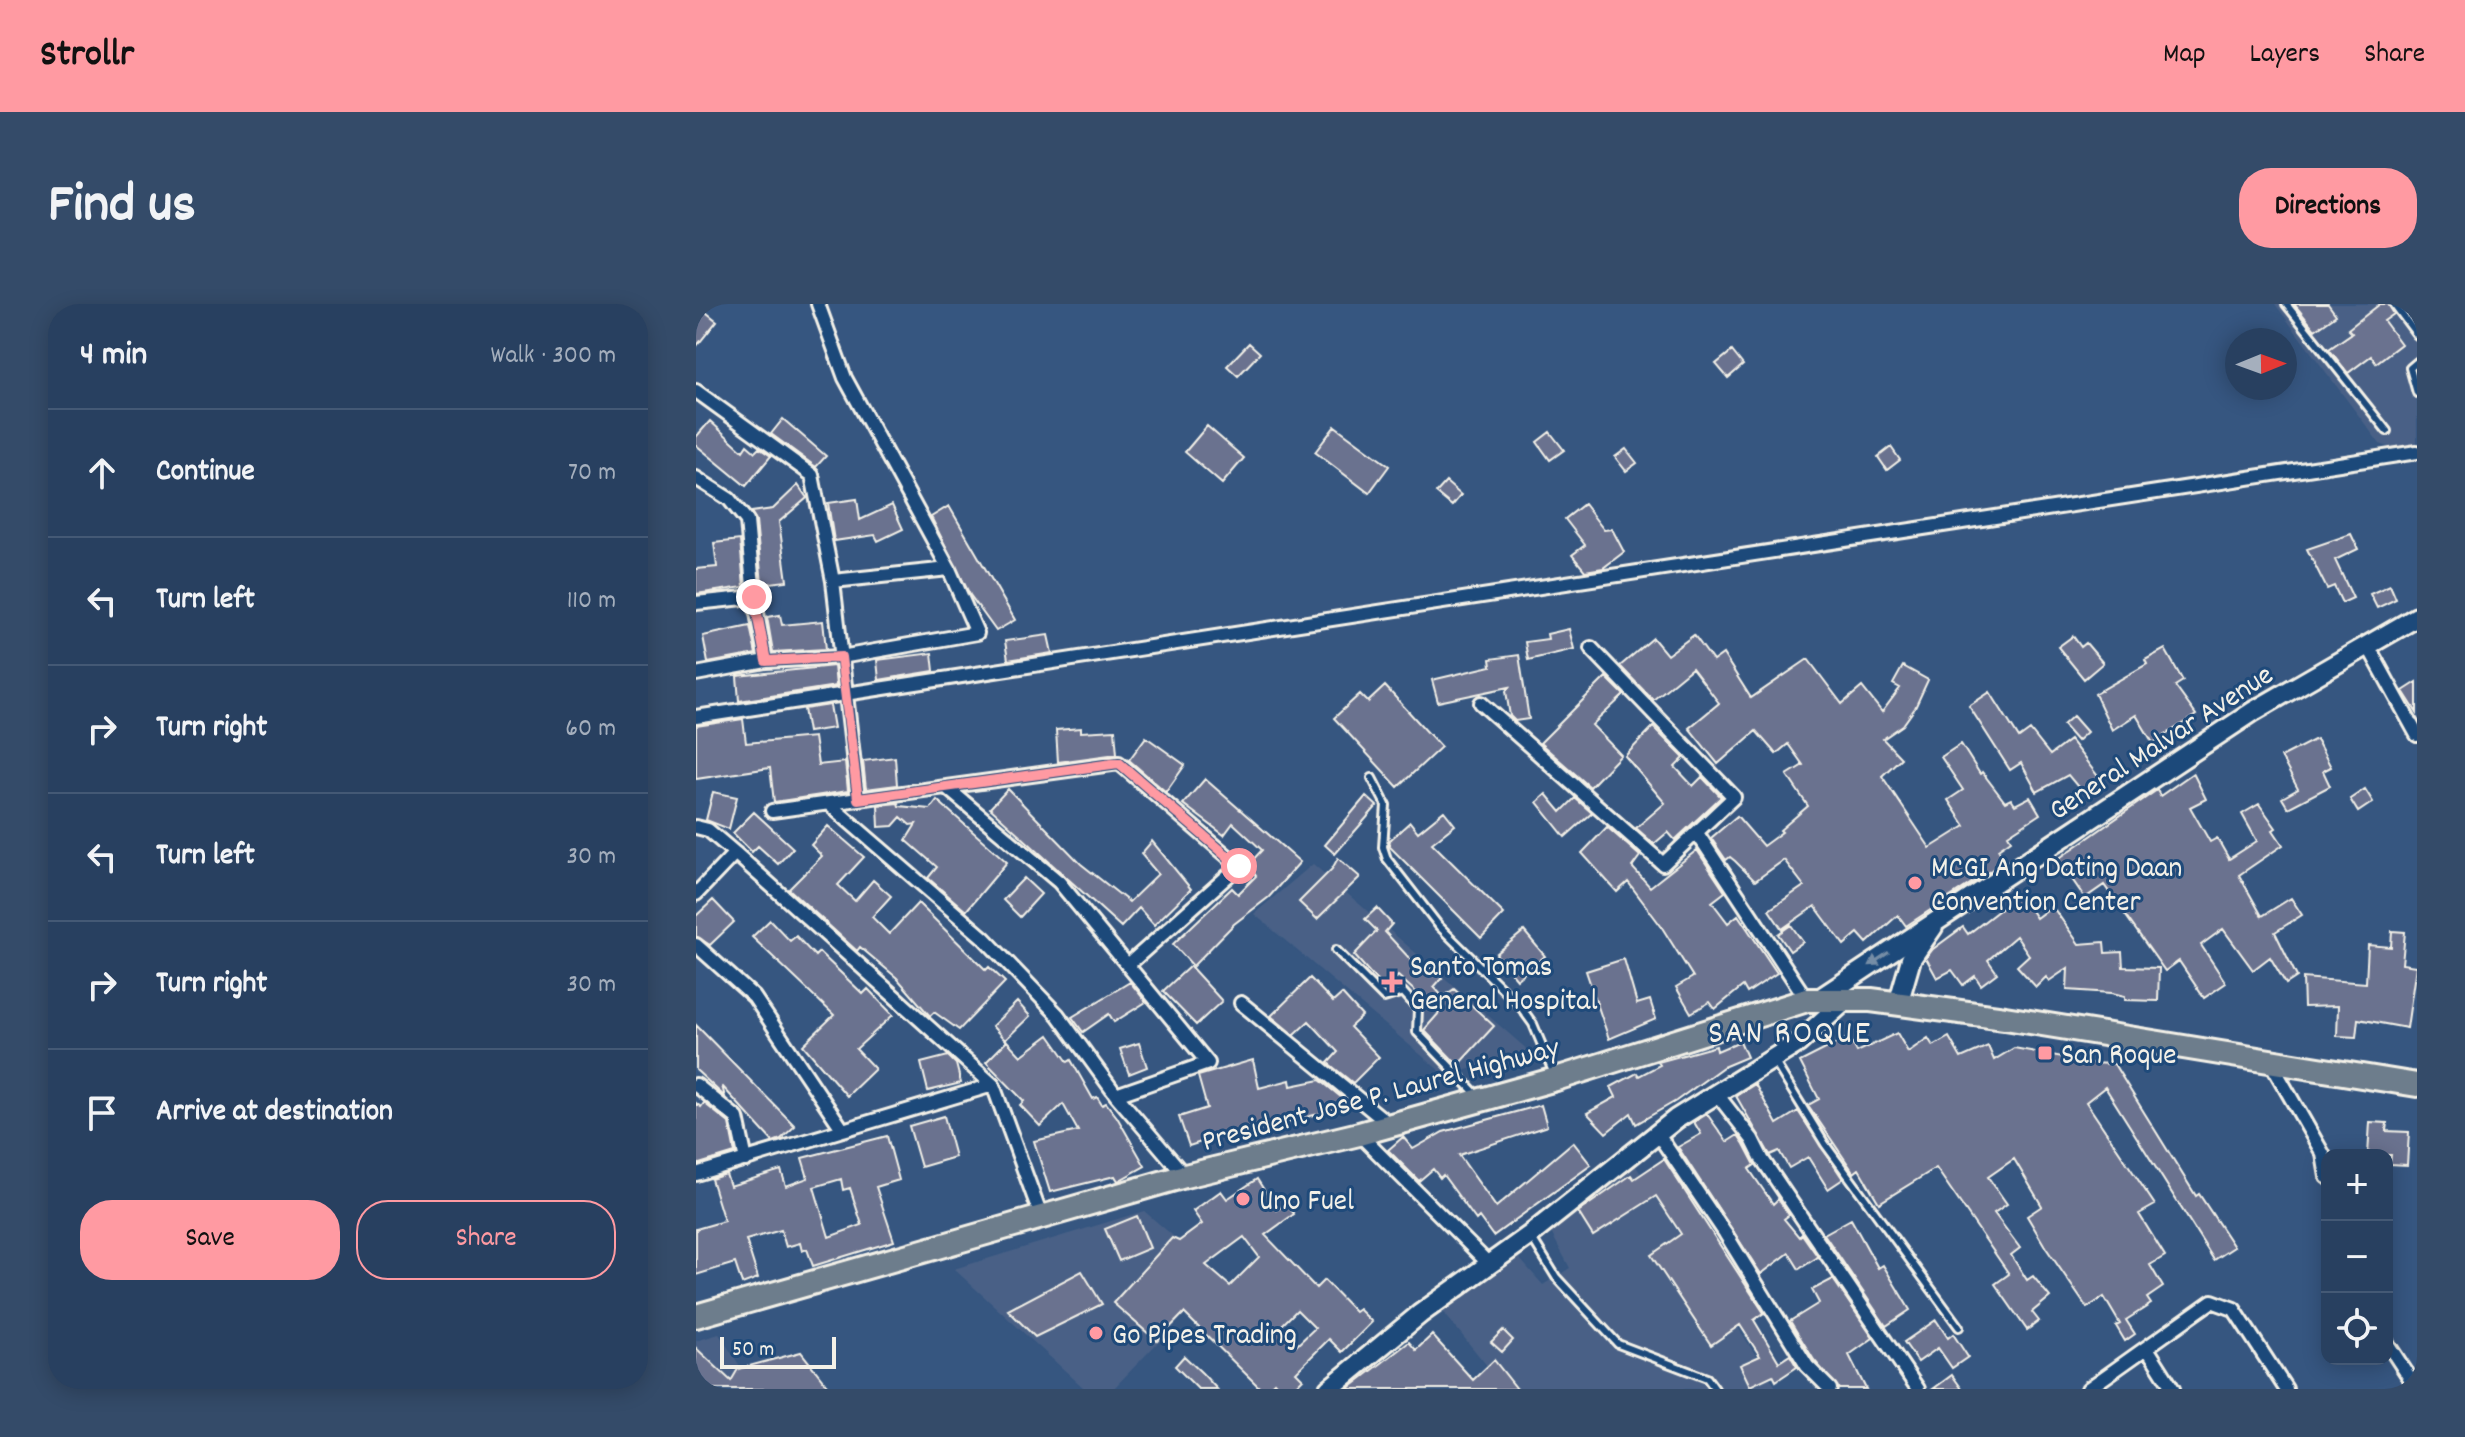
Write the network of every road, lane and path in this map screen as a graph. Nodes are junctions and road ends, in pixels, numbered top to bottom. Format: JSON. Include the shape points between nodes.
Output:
{"nodes":[{"id":1,"x":818,"y":304,"type":"edge"},
{"id":2,"x":2286,"y":304,"type":"edge"},
{"id":3,"x":2394,"y":304,"type":"edge"},
{"id":4,"x":2417,"y":335,"type":"edge"},
{"id":5,"x":2417,"y":362,"type":"edge"},
{"id":6,"x":696,"y":391,"type":"edge"},
{"id":7,"x":2417,"y":393,"type":"edge"},
{"id":8,"x":2387,"y":431,"type":"dead end"},
{"id":9,"x":2417,"y":452,"type":"edge"},
{"id":10,"x":696,"y":478,"type":"edge"},
{"id":11,"x":949,"y":569,"type":"junction"},
{"id":12,"x":833,"y":581,"type":"junction"},
{"id":13,"x":754,"y":597,"type":"junction"},
{"id":14,"x":696,"y":603,"type":"edge"},
{"id":15,"x":2417,"y":617,"type":"edge"},
{"id":16,"x":2367,"y":644,"type":"junction"},
{"id":17,"x":1591,"y":648,"type":"dead end"},
{"id":18,"x":841,"y":657,"type":"junction"},
{"id":19,"x":766,"y":661,"type":"junction"},
{"id":20,"x":696,"y":674,"type":"edge"},
{"id":21,"x":845,"y":693,"type":"junction"},
{"id":22,"x":1481,"y":703,"type":"dead end"},
{"id":23,"x":696,"y":717,"type":"edge"},
{"id":24,"x":2417,"y":735,"type":"edge"},
{"id":25,"x":1372,"y":778,"type":"dead end"},
{"id":26,"x":946,"y":787,"type":"junction"},
{"id":27,"x":858,"y":799,"type":"junction"},
{"id":28,"x":830,"y":805,"type":"junction"},
{"id":29,"x":772,"y":811,"type":"dead end"},
{"id":30,"x":696,"y":827,"type":"edge"},
{"id":31,"x":1697,"y":833,"type":"junction"},
{"id":32,"x":735,"y":853,"type":"junction"},
{"id":33,"x":696,"y":894,"type":"edge"},
{"id":34,"x":1938,"y":920,"type":"junction"},
{"id":35,"x":696,"y":945,"type":"edge"},
{"id":36,"x":1336,"y":950,"type":"dead end"},
{"id":37,"x":1129,"y":964,"type":"junction"},
{"id":38,"x":1813,"y":999,"type":"junction"},
{"id":39,"x":1847,"y":999,"type":"junction"},
{"id":40,"x":1241,"y":1003,"type":"dead end"},
{"id":41,"x":1898,"y":1004,"type":"junction"},
{"id":42,"x":1772,"y":1058,"type":"junction"},
{"id":43,"x":2271,"y":1063,"type":"junction"},
{"id":44,"x":1556,"y":1079,"type":"junction"},
{"id":45,"x":696,"y":1085,"type":"edge"},
{"id":46,"x":993,"y":1085,"type":"junction"},
{"id":47,"x":2417,"y":1085,"type":"edge"},
{"id":48,"x":1716,"y":1093,"type":"junction"},
{"id":49,"x":1116,"y":1095,"type":"junction"},
{"id":50,"x":1480,"y":1098,"type":"junction"},
{"id":51,"x":1390,"y":1125,"type":"junction"},
{"id":52,"x":843,"y":1130,"type":"junction"},
{"id":53,"x":1657,"y":1133,"type":"junction"},
{"id":54,"x":1359,"y":1134,"type":"junction"},
{"id":55,"x":2321,"y":1150,"type":"edge"},
{"id":56,"x":746,"y":1160,"type":"junction"},
{"id":57,"x":696,"y":1174,"type":"edge"},
{"id":58,"x":1185,"y":1176,"type":"junction"},
{"id":59,"x":1042,"y":1219,"type":"junction"},
{"id":60,"x":1530,"y":1235,"type":"junction"},
{"id":61,"x":1489,"y":1264,"type":"junction"},
{"id":62,"x":696,"y":1316,"type":"edge"},
{"id":63,"x":1959,"y":1327,"type":"dead end"},
{"id":64,"x":2147,"y":1348,"type":"junction"},
{"id":65,"x":2393,"y":1352,"type":"edge"},
{"id":66,"x":1329,"y":1389,"type":"edge"},
{"id":67,"x":1715,"y":1389,"type":"edge"},
{"id":68,"x":1830,"y":1389,"type":"edge"},
{"id":69,"x":1918,"y":1389,"type":"edge"},
{"id":70,"x":2088,"y":1389,"type":"edge"},
{"id":71,"x":2173,"y":1389,"type":"edge"},
{"id":72,"x":2286,"y":1389,"type":"edge"},
{"id":73,"x":2417,"y":1389,"type":"edge"}],
"edges":[{"from":1,"to":11,"type":"street","via":[[845,378]]},
{"from":2,"to":8,"type":"lane"},
{"from":3,"to":4,"type":"lane"},
{"from":5,"to":7,"type":"lane","via":[[2410,368]]},
{"from":6,"to":12,"type":"street","via":[[812,475]]},
{"from":9,"to":21,"type":"street"},
{"from":10,"to":13,"type":"street","via":[[729,499],[747,521]]},
{"from":11,"to":12,"type":"street"},
{"from":11,"to":18,"type":"street","via":[[977,633]]},
{"from":12,"to":18,"type":"street"},
{"from":13,"to":14,"type":"street"},
{"from":13,"to":19,"type":"street"},
{"from":15,"to":16,"type":"main road","name":"General Malvar Avenue"},
{"from":16,"to":24,"type":"street"},
{"from":16,"to":34,"type":"main road","name":"General Malvar Avenue","via":[[2254,711]]},
{"from":17,"to":31,"type":"street","via":[[1734,797]]},
{"from":18,"to":19,"type":"street"},
{"from":18,"to":21,"type":"street"},
{"from":19,"to":20,"type":"street"},
{"from":21,"to":23,"type":"street"},
{"from":21,"to":27,"type":"street"},
{"from":22,"to":31,"type":"street","via":[[1663,864]]},
{"from":25,"to":44,"type":"lane","via":[[1386,805],[1387,859],[1439,926],[1520,1006]]},
{"from":26,"to":27,"type":"street"},
{"from":26,"to":37,"type":"street","via":[[1059,882]]},
{"from":26,"to":37,"type":"street","via":[[1119,763],[1239,866]]},
{"from":27,"to":28,"type":"street"},
{"from":28,"to":29,"type":"street"},
{"from":28,"to":49,"type":"street","via":[[984,938],[1058,1015]]},
{"from":30,"to":32,"type":"street","via":[[708,830]]},
{"from":31,"to":38,"type":"street"},
{"from":32,"to":33,"type":"street"},
{"from":32,"to":46,"type":"street"},
{"from":34,"to":38,"type":"main road","name":"General Malvar Avenue","one_way":true},
{"from":34,"to":41,"type":"main road","via":[[1911,959]]},
{"from":35,"to":52,"type":"street","via":[[754,997]]},
{"from":36,"to":50,"type":"lane","via":[[1384,998],[1403,992],[1418,1009],[1417,1032]]},
{"from":37,"to":49,"type":"street","via":[[1208,1063]]},
{"from":38,"to":39,"type":"highway","name":"President Jose P. Laurel Highway"},
{"from":38,"to":44,"type":"highway","name":"President Jose P. Laurel Highway"},
{"from":39,"to":41,"type":"highway","name":"President Jose P. Laurel Highway"},
{"from":39,"to":42,"type":"main road","via":[[1798,1043]]},
{"from":40,"to":51,"type":"street"},
{"from":41,"to":43,"type":"highway","name":"President Jose P. Laurel Highway"},
{"from":42,"to":48,"type":"main road"},
{"from":42,"to":63,"type":"lane","via":[[1825,1144]]},
{"from":43,"to":47,"type":"highway","name":"President Jose P. Laurel Highway"},
{"from":43,"to":55,"type":"street"},
{"from":44,"to":50,"type":"highway","name":"President Jose P. Laurel Highway"},
{"from":45,"to":56,"type":"street","via":[[737,1118]]},
{"from":46,"to":52,"type":"street"},
{"from":46,"to":59,"type":"street"},
{"from":48,"to":53,"type":"main road"},
{"from":48,"to":69,"type":"street"},
{"from":49,"to":58,"type":"street"},
{"from":50,"to":51,"type":"highway","name":"President Jose P. Laurel Highway"},
{"from":51,"to":54,"type":"highway","name":"President Jose P. Laurel Highway"},
{"from":52,"to":56,"type":"street"},
{"from":53,"to":60,"type":"main road"},
{"from":53,"to":68,"type":"street","via":[[1807,1366]]},
{"from":54,"to":58,"type":"highway","name":"President Jose P. Laurel Highway"},
{"from":54,"to":61,"type":"street"},
{"from":56,"to":57,"type":"street"},
{"from":58,"to":59,"type":"highway","name":"President Jose P. Laurel Highway"},
{"from":59,"to":62,"type":"highway","name":"President Jose P. Laurel Highway"},
{"from":60,"to":61,"type":"main road"},
{"from":60,"to":67,"type":"lane","via":[[1556,1277],[1618,1344],[1707,1378]]},
{"from":61,"to":66,"type":"main road"},
{"from":64,"to":70,"type":"street"},
{"from":64,"to":71,"type":"street"},
{"from":64,"to":72,"type":"street","via":[[2212,1301],[2223,1303],[2234,1309]]},
{"from":65,"to":73,"type":"street"}]}
